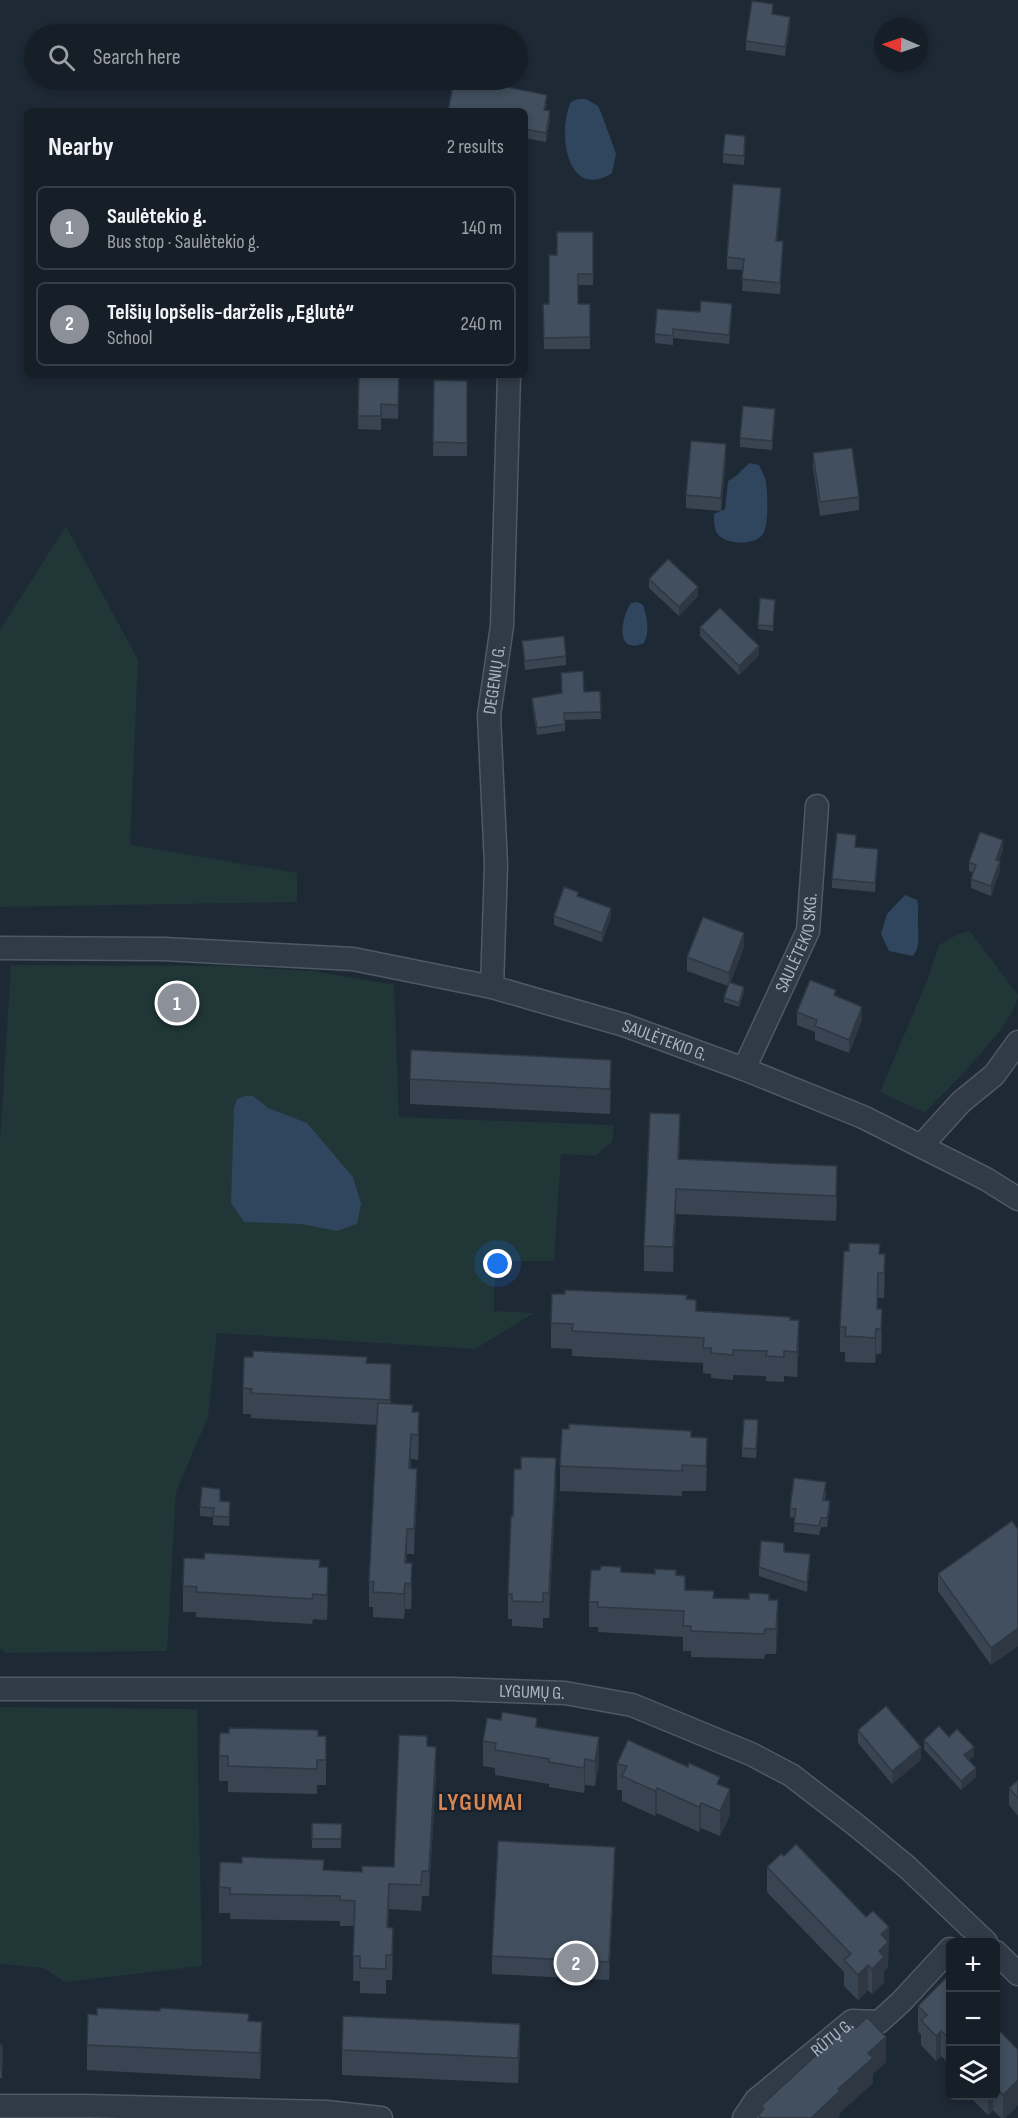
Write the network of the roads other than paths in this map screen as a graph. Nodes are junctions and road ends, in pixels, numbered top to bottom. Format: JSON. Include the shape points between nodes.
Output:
{"nodes":[{"id":1,"x":508,"y":378,"type":"edge"},
{"id":2,"x":817,"y":806,"type":"dead end"},
{"id":3,"x":0,"y":948,"type":"edge"},
{"id":4,"x":492,"y":987,"type":"junction"},
{"id":5,"x":1018,"y":1042,"type":"edge"},
{"id":6,"x":744,"y":1069,"type":"junction"},
{"id":7,"x":921,"y":1146,"type":"junction"},
{"id":8,"x":1018,"y":1199,"type":"edge"},
{"id":9,"x":0,"y":1689,"type":"edge"},
{"id":10,"x":972,"y":1938,"type":"edge"},
{"id":11,"x":946,"y":1954,"type":"edge"},
{"id":12,"x":1000,"y":1956,"type":"edge"},
{"id":13,"x":1018,"y":1974,"type":"edge"},
{"id":14,"x":0,"y":2106,"type":"edge"},
{"id":15,"x":381,"y":2118,"type":"edge"},
{"id":16,"x":744,"y":2118,"type":"edge"}],
"edges":[{"from":1,"to":4,"type":"street","name":"DEGENIŲ G.","via":[[502,626],[489,715],[496,865]]},
{"from":2,"to":6,"type":"street","name":"SAULĖTEKIO SKG.","via":[[808,931]]},
{"from":3,"to":4,"type":"street","name":"SAULĖTEKIO G.","via":[[164,949],[353,959]]},
{"from":4,"to":6,"type":"street","name":"SAULĖTEKIO G.","via":[[624,1025]]},
{"from":5,"to":7,"type":"street","via":[[994,1075],[943,1120]]},
{"from":6,"to":7,"type":"street","name":"SAULĖTEKIO G.","via":[[863,1117]]},
{"from":7,"to":8,"type":"street","name":"SAULĖTEKIO G."},
{"from":9,"to":10,"type":"street","name":"LYGUMŲ G.","via":[[452,1689],[565,1694],[632,1705],[751,1754],[791,1775],[907,1867]]},
{"from":11,"to":16,"type":"street","name":"RŪTŲ G.","via":[[879,2022],[852,2021],[756,2100]]},
{"from":12,"to":13,"type":"street"},
{"from":14,"to":15,"type":"street","via":[[326,2112]]}]}
